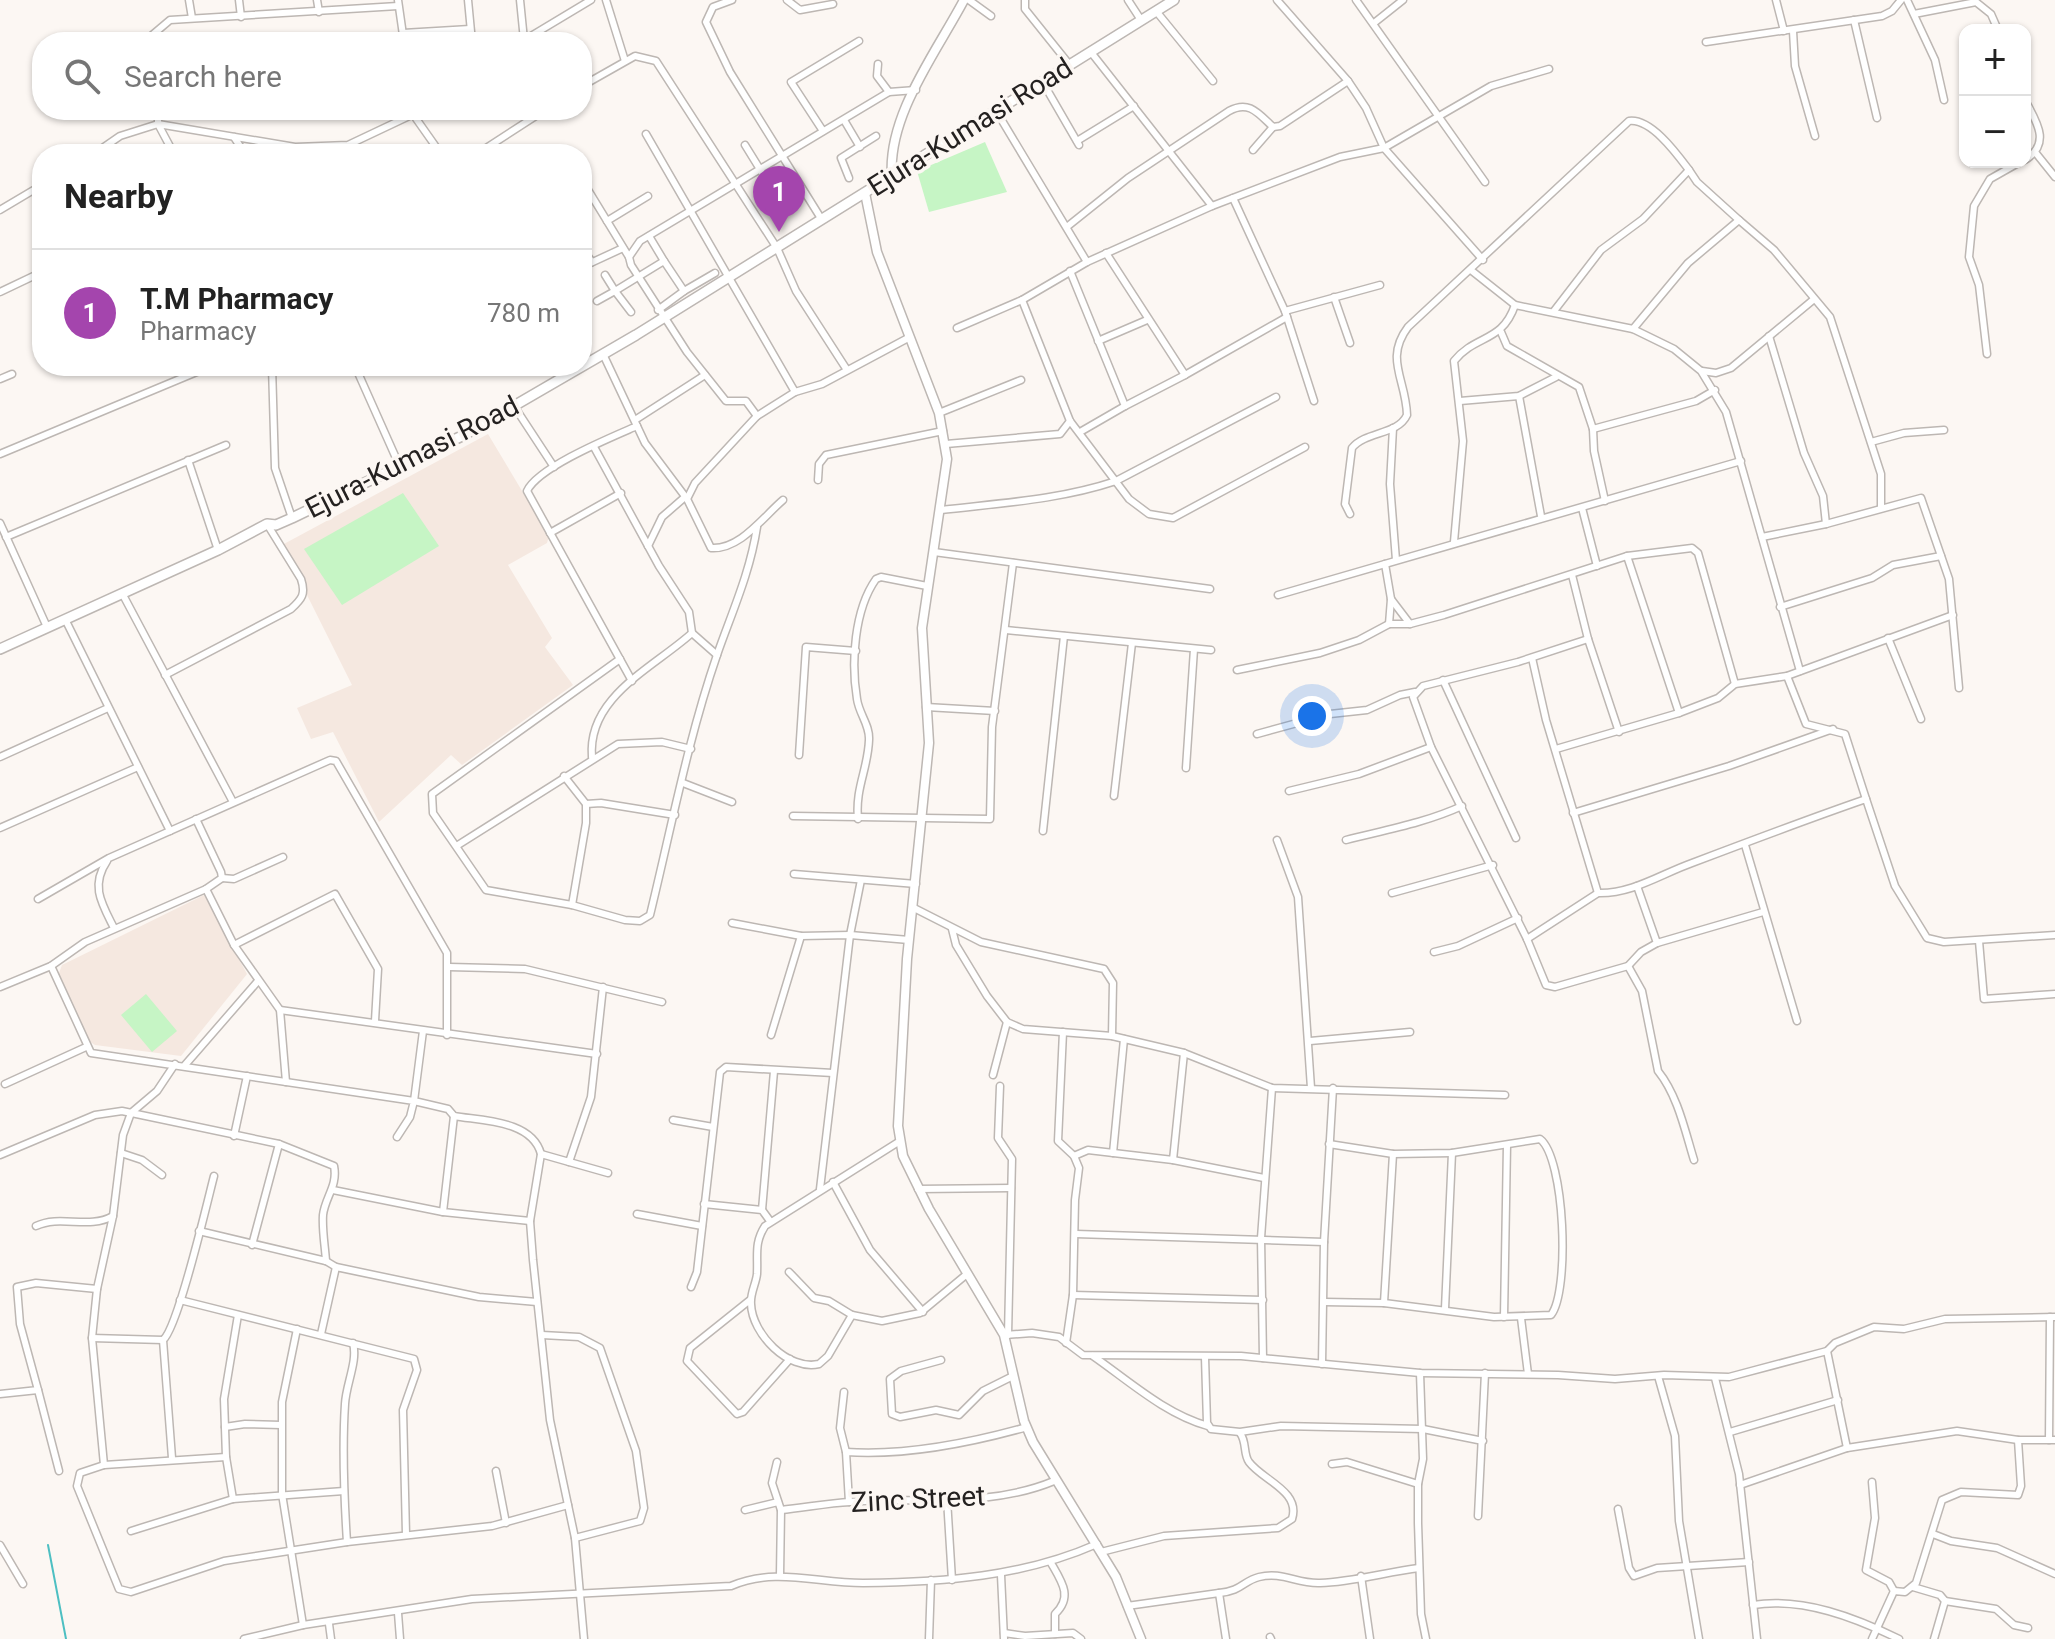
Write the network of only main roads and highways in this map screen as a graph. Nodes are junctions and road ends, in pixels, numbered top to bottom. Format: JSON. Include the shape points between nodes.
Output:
{"nodes":[{"id":1,"x":1174,"y":0,"type":"edge"},
{"id":2,"x":592,"y":360,"type":"edge"},
{"id":3,"x":565,"y":376,"type":"edge"},
{"id":4,"x":0,"y":649,"type":"edge"}],
"edges":[{"from":1,"to":2,"type":"main road","name":"Ejura-Kumasi Road"},
{"from":3,"to":4,"type":"main road","name":"Ejura-Kumasi Road","via":[[400,467]]}]}
